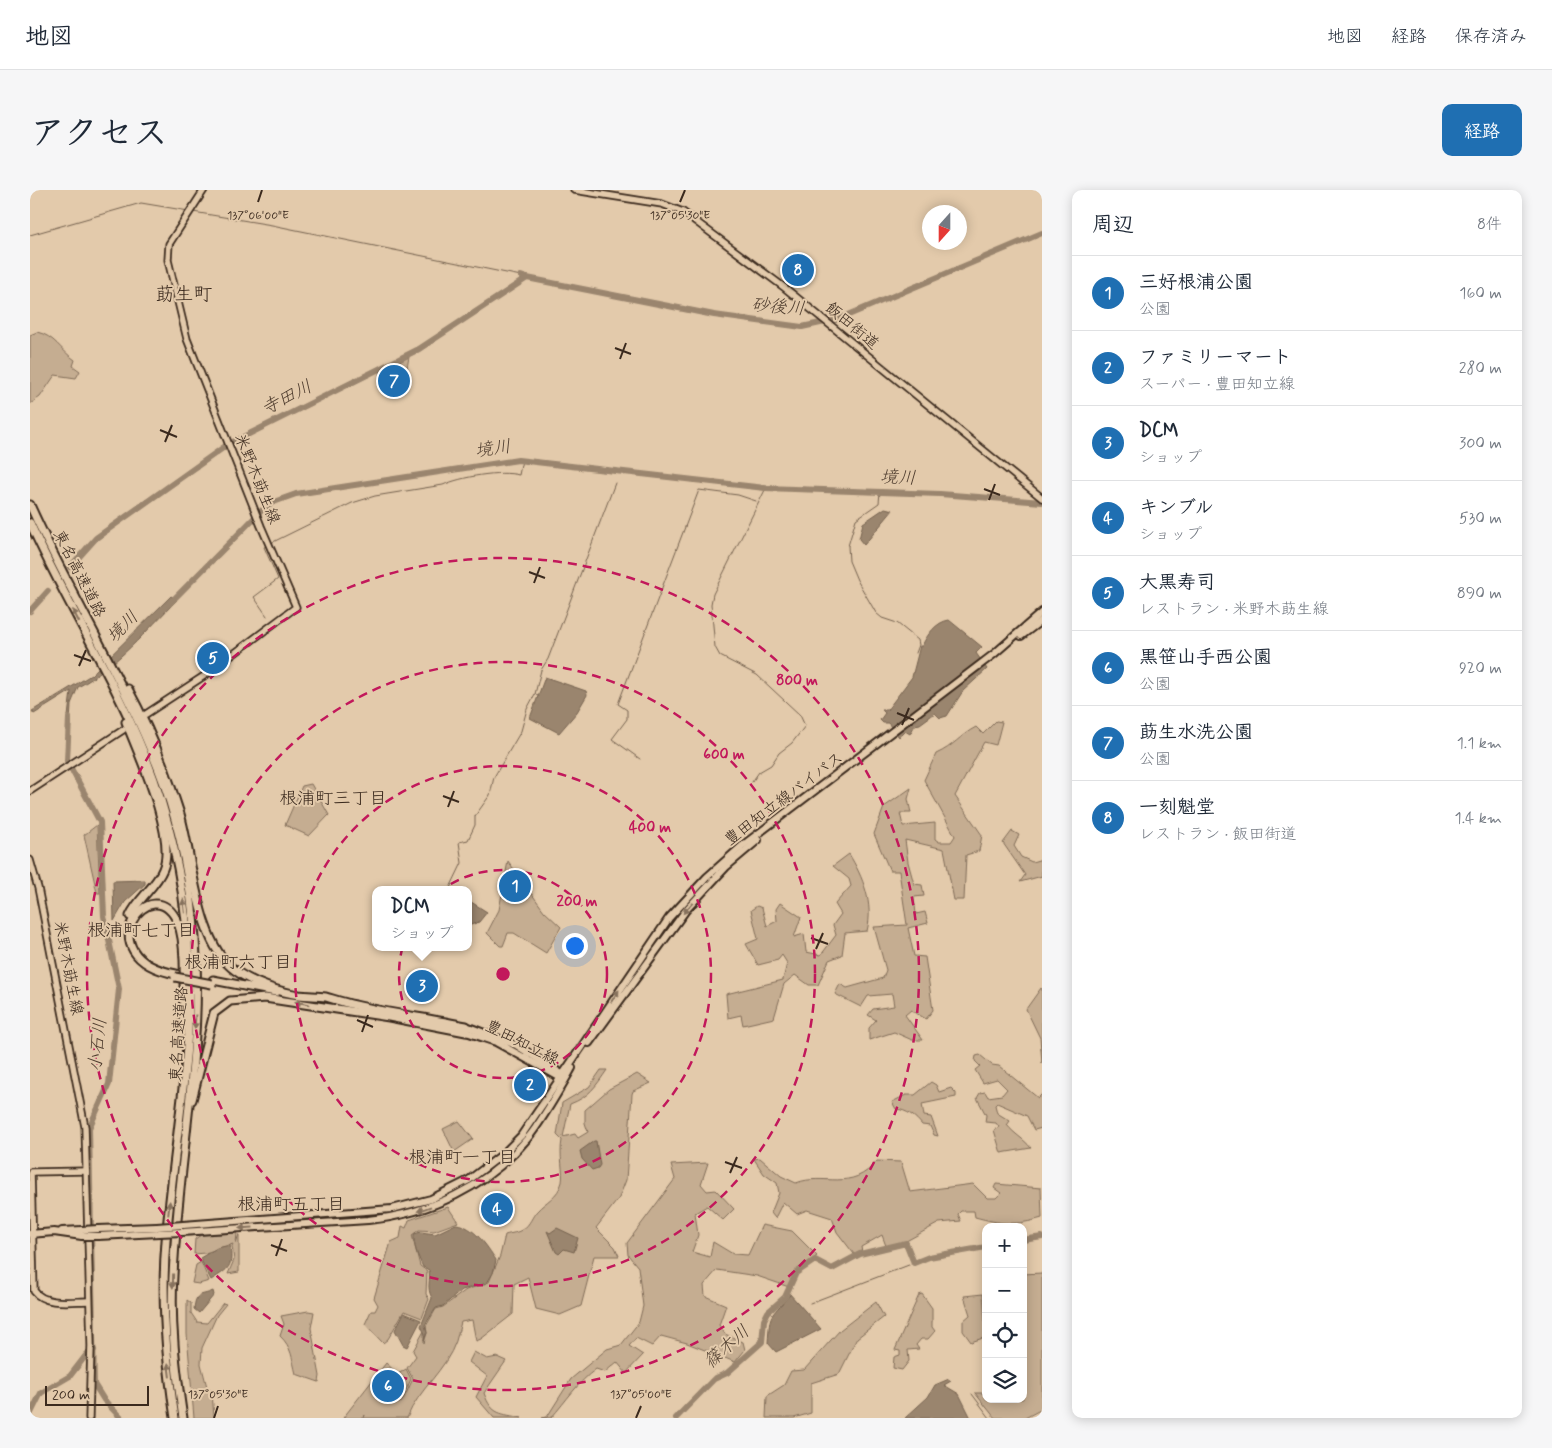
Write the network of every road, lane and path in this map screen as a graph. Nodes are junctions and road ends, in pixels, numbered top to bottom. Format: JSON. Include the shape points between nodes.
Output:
{"nodes":[{"id":1,"x":204,"y":190,"type":"edge"},
{"id":2,"x":574,"y":190,"type":"edge"},
{"id":3,"x":1042,"y":498,"type":"edge"},
{"id":4,"x":30,"y":505,"type":"edge"},
{"id":5,"x":30,"y":523,"type":"edge"},
{"id":6,"x":1042,"y":612,"type":"edge"},
{"id":7,"x":1042,"y":620,"type":"edge"},
{"id":8,"x":994,"y":654,"type":"junction"},
{"id":9,"x":116,"y":671,"type":"junction"},
{"id":10,"x":118,"y":696,"type":"junction"},
{"id":11,"x":146,"y":714,"type":"dead end"},
{"id":12,"x":123,"y":730,"type":"dead end"},
{"id":13,"x":30,"y":790,"type":"edge"},
{"id":14,"x":30,"y":860,"type":"edge"},
{"id":15,"x":176,"y":976,"type":"junction"},
{"id":16,"x":212,"y":982,"type":"junction"},
{"id":17,"x":298,"y":995,"type":"junction"},
{"id":18,"x":282,"y":1000,"type":"junction"},
{"id":19,"x":466,"y":1029,"type":"junction"},
{"id":20,"x":564,"y":1077,"type":"junction"},
{"id":21,"x":178,"y":1124,"type":"junction"},
{"id":22,"x":186,"y":1127,"type":"junction"},
{"id":23,"x":86,"y":1170,"type":"junction"},
{"id":24,"x":182,"y":1229,"type":"junction"},
{"id":25,"x":34,"y":1234,"type":"edge"},
{"id":26,"x":89,"y":1300,"type":"junction"},
{"id":27,"x":89,"y":1418,"type":"edge"},
{"id":28,"x":175,"y":1418,"type":"edge"},
{"id":29,"x":183,"y":1418,"type":"edge"}],
"edges":[{"from":1,"to":11,"type":"main road","name":"米野木莇生線","via":[[173,236],[168,257],[187,339],[296,606],[207,674]]},
{"from":2,"to":3,"type":"main road","name":"飯田街道","via":[[662,204],[679,210],[785,288]]},
{"from":4,"to":9,"type":"highway","name":"東名高速道路"},
{"from":10,"to":5,"type":"highway","name":"東名高速道路","one_way":true},
{"from":6,"to":8,"type":"main road"},
{"from":7,"to":8,"type":"main road"},
{"from":8,"to":20,"type":"main road","name":"豊田知立線バイパス","via":[[742,846],[688,897],[650,943]]},
{"from":9,"to":17,"type":"highway","via":[[145,722],[163,765],[181,816],[202,911],[220,956],[237,972]]},
{"from":9,"to":22,"type":"highway","name":"東名高速道路","one_way":true,"via":[[165,786],[187,877],[195,938],[196,993]]},
{"from":10,"to":15,"type":"highway","via":[[164,831],[167,855],[162,873],[129,918],[128,946],[144,966]]},
{"from":21,"to":10,"type":"highway","name":"東名高速道路","one_way":true,"via":[[189,992],[180,878],[167,817]]},
{"from":12,"to":13,"type":"main road"},
{"from":14,"to":23,"type":"main road","name":"米野木莇生線","via":[[84,1121]]},
{"from":15,"to":16,"type":"highway","bridge":true},
{"from":15,"to":21,"type":"highway","via":[[152,967],[133,949],[130,925],[144,907],[159,905],[167,909],[176,920],[182,938],[183,1046]]},
{"from":16,"to":17,"type":"highway"},
{"from":16,"to":18,"type":"highway"},
{"from":17,"to":19,"type":"highway","via":[[324,997]]},
{"from":19,"to":18,"type":"highway","one_way":true},
{"from":18,"to":22,"type":"highway","via":[[237,999],[221,1005],[214,1013]]},
{"from":19,"to":20,"type":"main road","name":"豊田知立線","via":[[516,1046]]},
{"from":20,"to":24,"type":"main road","name":"豊田知立線バイパス","via":[[521,1136],[503,1154],[469,1180],[431,1199],[381,1211]]},
{"from":20,"to":24,"type":"main road","name":"豊田知立線バイパス","one_way":true,"via":[[527,1139],[507,1159],[472,1186],[432,1206],[384,1218],[193,1232]]},
{"from":28,"to":21,"type":"highway","name":"東名高速道路","one_way":true,"via":[[166,1338],[164,1278]]},
{"from":22,"to":29,"type":"highway","name":"東名高速道路","one_way":true,"via":[[173,1278],[174,1338]]},
{"from":23,"to":25,"type":"main road","via":[[31,1172]]},
{"from":23,"to":26,"type":"main road","name":"米野木莇生線"},
{"from":24,"to":25,"type":"main road","bridge":true},
{"from":25,"to":26,"type":"main road","via":[[33,1285],[39,1297],[47,1301]]},
{"from":26,"to":27,"type":"main road","name":"米野木莇生線"}]}
